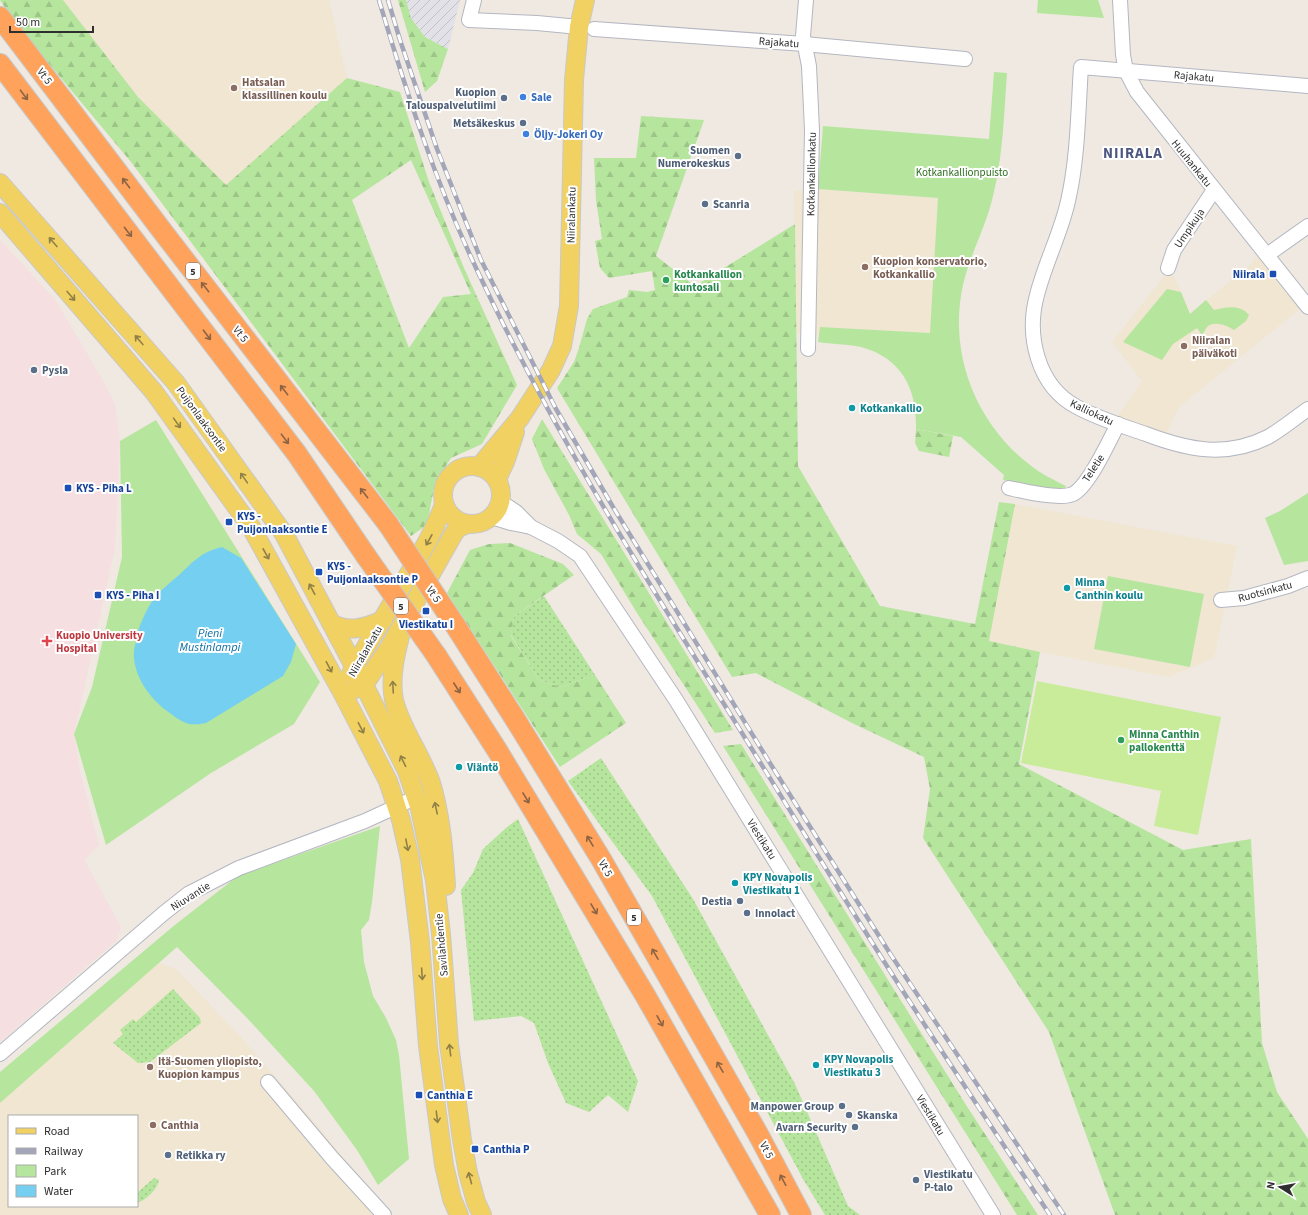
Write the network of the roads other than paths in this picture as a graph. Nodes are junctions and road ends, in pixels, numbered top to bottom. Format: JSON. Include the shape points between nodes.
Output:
{"nodes":[{"id":1,"x":474,"y":0,"type":"edge"},
{"id":2,"x":585,"y":0,"type":"edge"},
{"id":3,"x":806,"y":0,"type":"edge"},
{"id":4,"x":1120,"y":0,"type":"edge"},
{"id":5,"x":0,"y":17,"type":"edge"},
{"id":6,"x":586,"y":28,"type":"junction"},
{"id":7,"x":804,"y":44,"type":"junction"},
{"id":8,"x":965,"y":59,"type":"dead end"},
{"id":9,"x":0,"y":64,"type":"edge"},
{"id":10,"x":1081,"y":67,"type":"joint"},
{"id":11,"x":1126,"y":70,"type":"junction"},
{"id":12,"x":1308,"y":86,"type":"edge"},
{"id":13,"x":0,"y":183,"type":"edge"},
{"id":14,"x":1214,"y":190,"type":"junction"},
{"id":15,"x":0,"y":213,"type":"edge"},
{"id":16,"x":1308,"y":226,"type":"edge"},
{"id":17,"x":1267,"y":255,"type":"junction"},
{"id":18,"x":1168,"y":268,"type":"dead end"},
{"id":19,"x":1308,"y":306,"type":"edge"},
{"id":20,"x":808,"y":349,"type":"dead end"},
{"id":21,"x":1308,"y":409,"type":"edge"},
{"id":22,"x":520,"y":418,"type":"junction"},
{"id":23,"x":1118,"y":424,"type":"junction"},
{"id":24,"x":479,"y":467,"type":"junction"},
{"id":25,"x":497,"y":479,"type":"junction"},
{"id":26,"x":1008,"y":488,"type":"dead end"},
{"id":27,"x":444,"y":504,"type":"junction"},
{"id":28,"x":497,"y":510,"type":"junction"},
{"id":29,"x":467,"y":524,"type":"junction"},
{"id":30,"x":1308,"y":578,"type":"edge"},
{"id":31,"x":1221,"y":600,"type":"dead end"},
{"id":32,"x":383,"y":620,"type":"junction"},
{"id":33,"x":331,"y":623,"type":"junction"},
{"id":34,"x":403,"y":624,"type":"junction"},
{"id":35,"x":354,"y":666,"type":"junction"},
{"id":36,"x":364,"y":685,"type":"junction"},
{"id":37,"x":343,"y":694,"type":"junction"},
{"id":38,"x":417,"y":797,"type":"junction"},
{"id":39,"x":398,"y":807,"type":"junction"},
{"id":40,"x":445,"y":987,"type":"junction"},
{"id":41,"x":0,"y":1054,"type":"edge"},
{"id":42,"x":268,"y":1082,"type":"dead end"},
{"id":43,"x":384,"y":1215,"type":"edge"},
{"id":44,"x":458,"y":1215,"type":"edge"},
{"id":45,"x":482,"y":1215,"type":"edge"},
{"id":46,"x":770,"y":1215,"type":"edge"},
{"id":47,"x":801,"y":1215,"type":"edge"},
{"id":48,"x":993,"y":1215,"type":"edge"}],
"edges":[{"from":1,"to":6,"type":"street","name":"Rajakatu","via":[[469,20]]},
{"from":2,"to":6,"type":"main road","name":"Niiralankatu"},
{"from":3,"to":7,"type":"street","name":"Kotkankallionkatu"},
{"from":4,"to":11,"type":"street","name":"Huuhankatu"},
{"from":47,"to":5,"type":"highway","name":"Vt 5","number":"5","one_way":true,"bridge":true,"via":[[758,1134],[601,859],[515,719],[388,524]]},
{"from":6,"to":7,"type":"street","name":"Rajakatu"},
{"from":6,"to":22,"type":"main road","name":"Niiralankatu","via":[[574,80],[570,299],[567,320],[559,354]]},
{"from":7,"to":8,"type":"street","name":"Rajakatu"},
{"from":7,"to":20,"type":"street","name":"Kotkankallionkatu","via":[[809,66],[811,123]]},
{"from":9,"to":46,"type":"highway","number":"5","one_way":true,"bridge":true,"via":[[297,454],[436,655],[501,756],[645,995]]},
{"from":10,"to":11,"type":"street","name":"Rajakatu"},
{"from":10,"to":23,"type":"street","name":"Kalliokatu","via":[[1075,152],[1068,202],[1037,293],[1033,313],[1033,340],[1044,373],[1066,400]]},
{"from":11,"to":12,"type":"street","name":"Rajakatu"},
{"from":11,"to":14,"type":"street","name":"Huuhankatu","via":[[1140,98]]},
{"from":33,"to":13,"type":"main road","name":"Puijonlaaksontie","one_way":true,"via":[[284,534],[186,395]]},
{"from":14,"to":17,"type":"street","name":"Huuhankatu"},
{"from":14,"to":18,"type":"street","name":"Umpikuja","via":[[1174,250]]},
{"from":15,"to":37,"type":"main road","name":"Puijonlaaksontie","one_way":true,"via":[[154,392],[227,492],[251,527]]},
{"from":16,"to":17,"type":"street"},
{"from":17,"to":19,"type":"street","name":"Huuhankatu"},
{"from":21,"to":23,"type":"street","name":"Kalliokatu","via":[[1269,436],[1244,446],[1221,450],[1193,448],[1163,441]]},
{"from":22,"to":24,"type":"main road","name":"Niiralankatu"},
{"from":22,"to":25,"type":"main road","name":"Niiralankatu"},
{"from":23,"to":26,"type":"street","name":"Teletie","via":[[1099,462],[1086,481],[1072,494],[1054,496]]},
{"from":24,"to":25,"type":"main road","via":[[492,473]]},
{"from":24,"to":27,"type":"main road","via":[[465,467],[450,476],[443,490]]},
{"from":25,"to":28,"type":"main road","via":[[502,491]]},
{"from":27,"to":29,"type":"main road","via":[[450,515]]},
{"from":27,"to":32,"type":"main road","name":"Niiralankatu","one_way":true,"via":[[430,539]]},
{"from":28,"to":29,"type":"main road","via":[[482,523]]},
{"from":28,"to":48,"type":"street","name":"Viestikatu","via":[[511,523],[531,527],[580,556],[676,700]]},
{"from":29,"to":34,"type":"main road","name":"Niiralankatu","via":[[458,528],[448,541]]},
{"from":30,"to":31,"type":"street","name":"Ruotsinkatu","via":[[1244,598]]},
{"from":32,"to":33,"type":"main road","via":[[368,627],[355,629]]},
{"from":32,"to":35,"type":"main road","name":"Niiralankatu"},
{"from":33,"to":35,"type":"main road","name":"Puijonlaaksontie"},
{"from":34,"to":36,"type":"main road","name":"Niiralankatu"},
{"from":40,"to":34,"type":"main road","one_way":true,"via":[[446,887],[438,818],[431,784],[394,699],[393,677]]},
{"from":35,"to":36,"type":"main road","name":"Puijonlaaksontie"},
{"from":35,"to":37,"type":"main road","name":"Niiralankatu"},
{"from":36,"to":37,"type":"main road","name":"Niiralankatu"},
{"from":38,"to":36,"type":"main road","name":"Savilahdentie","one_way":true,"via":[[407,771]]},
{"from":37,"to":39,"type":"main road","name":"Savilahdentie","one_way":true,"via":[[388,781]]},
{"from":38,"to":39,"type":"street","name":"Niuvantie"},
{"from":38,"to":40,"type":"main road","name":"Savilahdentie","via":[[435,881]]},
{"from":39,"to":41,"type":"street","name":"Niuvantie","via":[[238,868],[188,894]]},
{"from":39,"to":44,"type":"main road","name":"Savilahdentie","one_way":true,"via":[[410,859],[420,942],[428,1046],[444,1165]]},
{"from":45,"to":40,"type":"main road","name":"Savilahdentie","one_way":true,"via":[[468,1173],[462,1140],[449,1044]]},
{"from":42,"to":43,"type":"street"}]}
